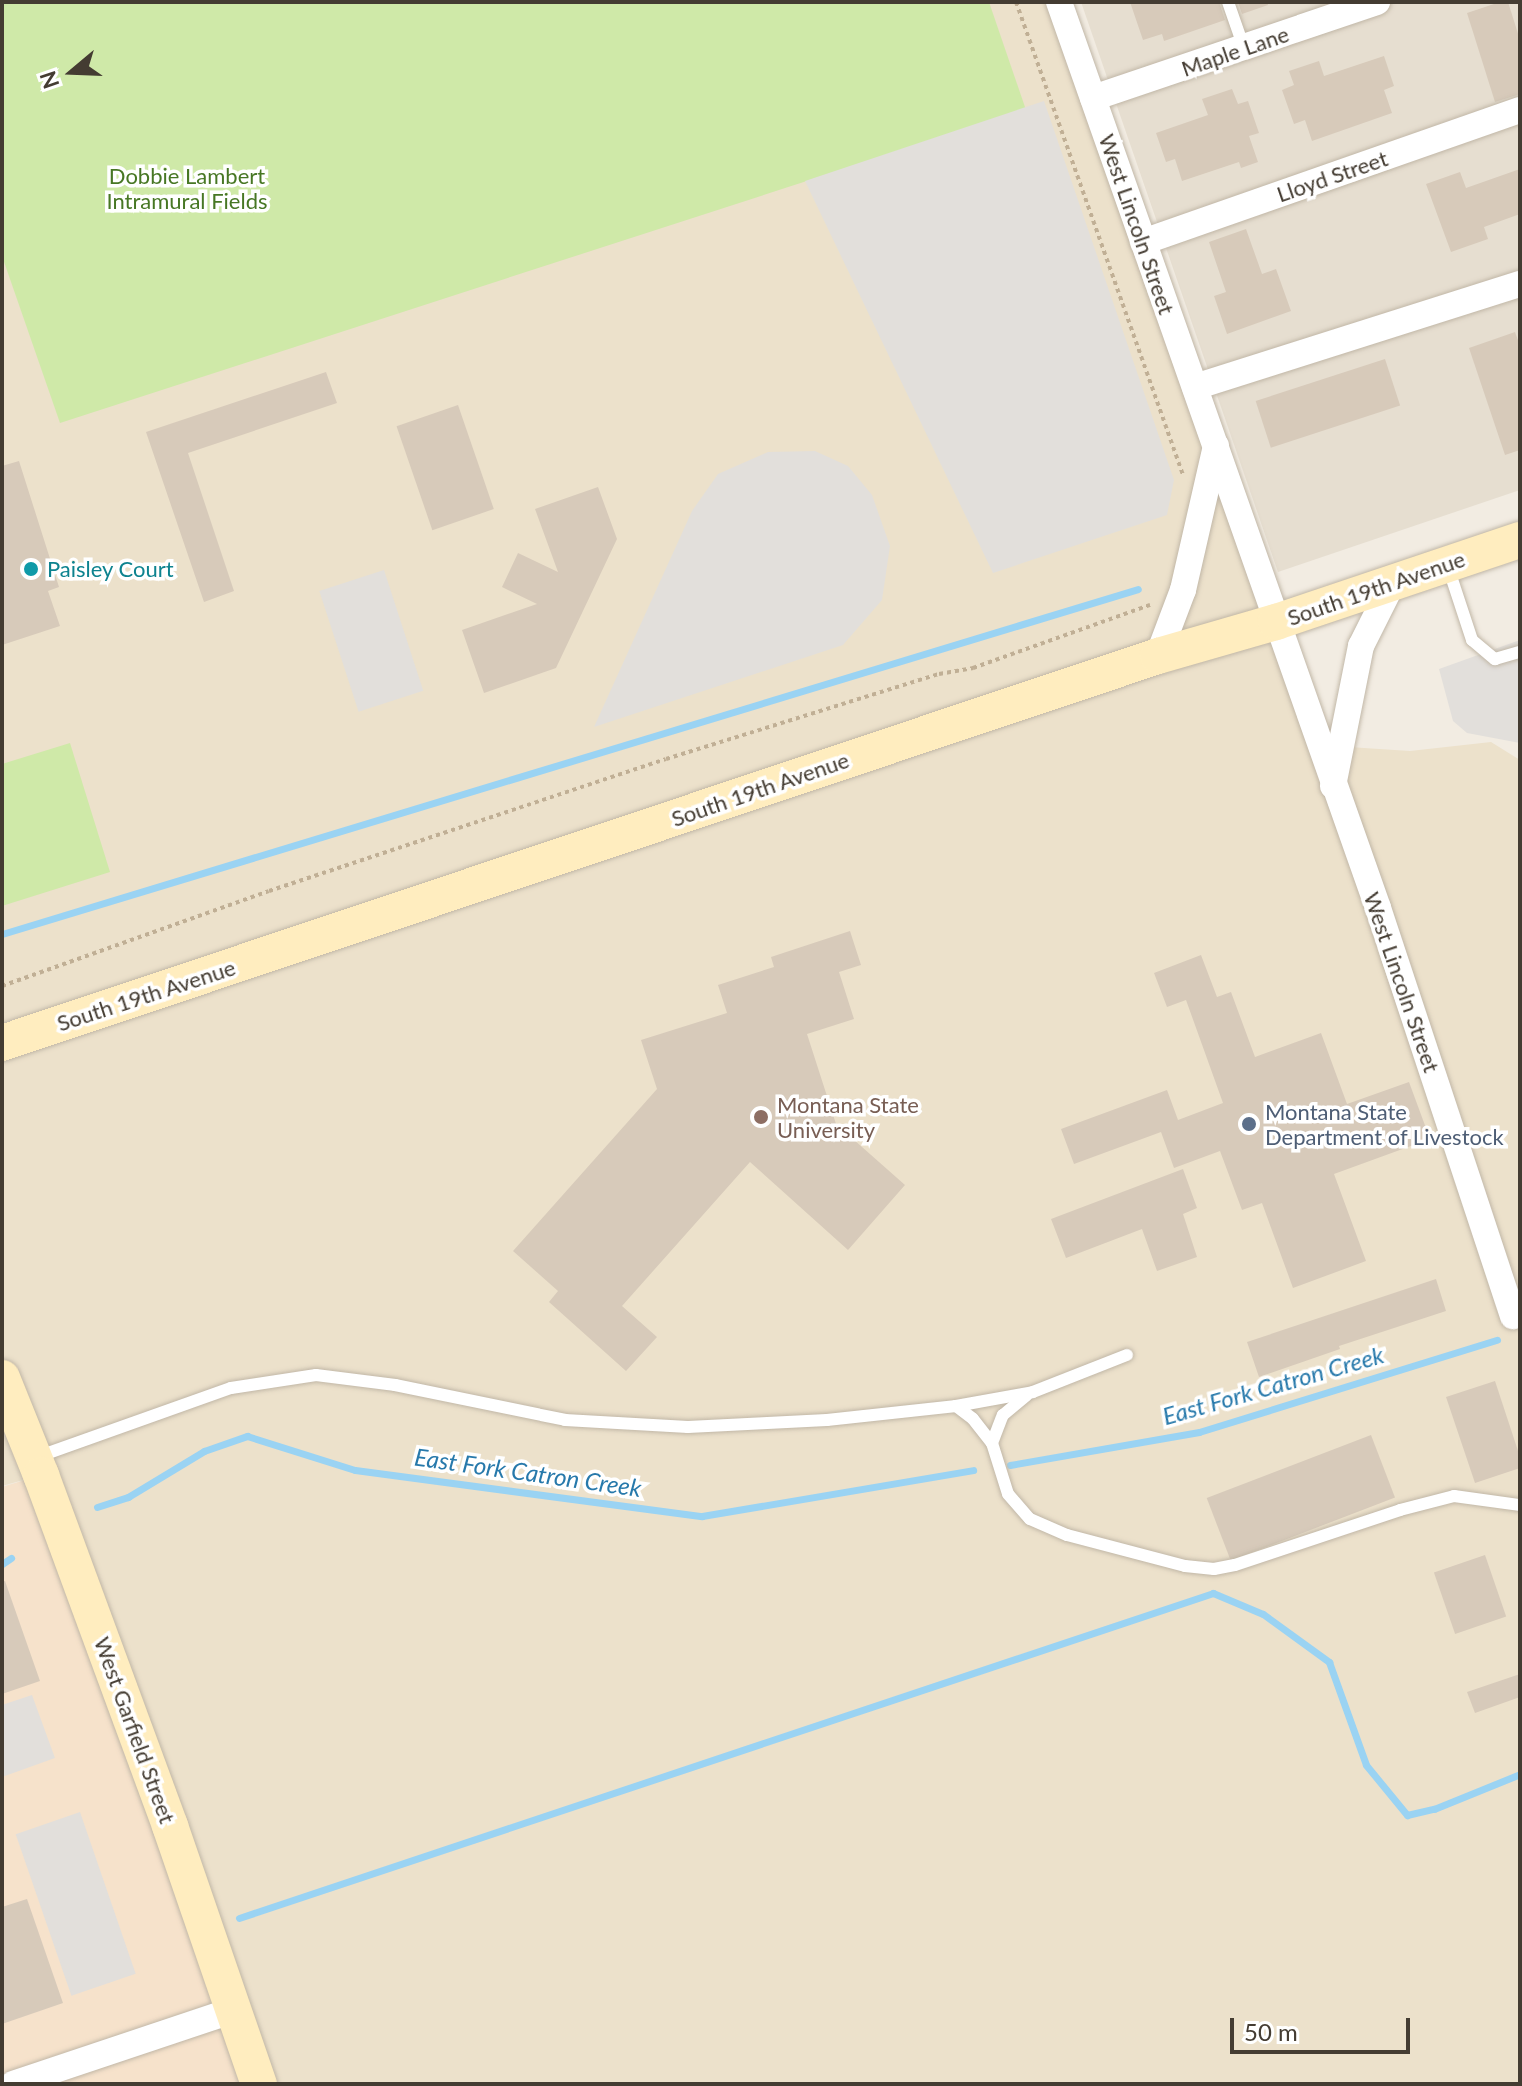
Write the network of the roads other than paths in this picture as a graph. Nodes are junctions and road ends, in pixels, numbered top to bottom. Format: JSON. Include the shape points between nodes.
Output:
{"nodes":[{"id":1,"x":1059,"y":2,"type":"edge"},
{"id":2,"x":1228,"y":2,"type":"edge"},
{"id":3,"x":1377,"y":2,"type":"edge"},
{"id":4,"x":1244,"y":48,"type":"junction"},
{"id":5,"x":1093,"y":98,"type":"junction"},
{"id":6,"x":1520,"y":110,"type":"edge"},
{"id":7,"x":1143,"y":242,"type":"junction"},
{"id":8,"x":1520,"y":284,"type":"edge"},
{"id":9,"x":1195,"y":387,"type":"junction"},
{"id":10,"x":1216,"y":446,"type":"junction"},
{"id":11,"x":1520,"y":540,"type":"edge"},
{"id":12,"x":1447,"y":564,"type":"junction"},
{"id":13,"x":1393,"y":582,"type":"junction"},
{"id":14,"x":1276,"y":622,"type":"junction"},
{"id":15,"x":1520,"y":652,"type":"edge"},
{"id":16,"x":1158,"y":656,"type":"junction"},
{"id":17,"x":1333,"y":786,"type":"junction"},
{"id":18,"x":2,"y":1043,"type":"edge"},
{"id":19,"x":1513,"y":1316,"type":"dead end"},
{"id":20,"x":1127,"y":1355,"type":"dead end"},
{"id":21,"x":2,"y":1378,"type":"edge"},
{"id":22,"x":1033,"y":1392,"type":"junction"},
{"id":23,"x":956,"y":1406,"type":"junction"},
{"id":24,"x":992,"y":1443,"type":"junction"},
{"id":25,"x":34,"y":1458,"type":"junction"},
{"id":26,"x":1520,"y":1505,"type":"edge"},
{"id":27,"x":234,"y":2010,"type":"junction"},
{"id":28,"x":13,"y":2084,"type":"edge"},
{"id":29,"x":259,"y":2084,"type":"edge"}],
"edges":[{"from":1,"to":5,"type":"street","name":"West Lincoln Street"},
{"from":2,"to":4,"type":"lane"},
{"from":3,"to":4,"type":"street","name":"Maple Lane"},
{"from":4,"to":5,"type":"street","name":"Maple Lane"},
{"from":5,"to":7,"type":"street","name":"West Lincoln Street"},
{"from":6,"to":7,"type":"street","name":"Lloyd Street"},
{"from":7,"to":9,"type":"street","name":"West Lincoln Street"},
{"from":8,"to":9,"type":"street"},
{"from":9,"to":10,"type":"street","name":"West Lincoln Street"},
{"from":10,"to":14,"type":"street","name":"West Lincoln Street"},
{"from":10,"to":16,"type":"street","via":[[1183,590]]},
{"from":11,"to":12,"type":"main road","name":"South 19th Avenue"},
{"from":12,"to":13,"type":"main road","name":"South 19th Avenue"},
{"from":12,"to":15,"type":"lane","via":[[1472,640],[1495,659]]},
{"from":13,"to":14,"type":"main road","name":"South 19th Avenue"},
{"from":13,"to":17,"type":"street","via":[[1361,646]]},
{"from":14,"to":16,"type":"main road","name":"South 19th Avenue"},
{"from":14,"to":17,"type":"street","name":"West Lincoln Street"},
{"from":16,"to":18,"type":"main road","name":"South 19th Avenue"},
{"from":17,"to":19,"type":"street","name":"West Lincoln Street"},
{"from":20,"to":22,"type":"lane"},
{"from":21,"to":25,"type":"main road","name":"West Garfield Street"},
{"from":22,"to":23,"type":"lane"},
{"from":22,"to":24,"type":"lane","via":[[1003,1415]]},
{"from":23,"to":24,"type":"lane"},
{"from":23,"to":25,"type":"lane","via":[[754,1425],[627,1426],[565,1420],[395,1385],[316,1375],[231,1388]]},
{"from":24,"to":26,"type":"lane","via":[[1008,1494],[1030,1519],[1067,1535],[1185,1566],[1235,1565],[1454,1496]]},
{"from":25,"to":27,"type":"main road","name":"West Garfield Street"},
{"from":27,"to":28,"type":"street"},
{"from":27,"to":29,"type":"main road","name":"West Garfield Street"}]}
